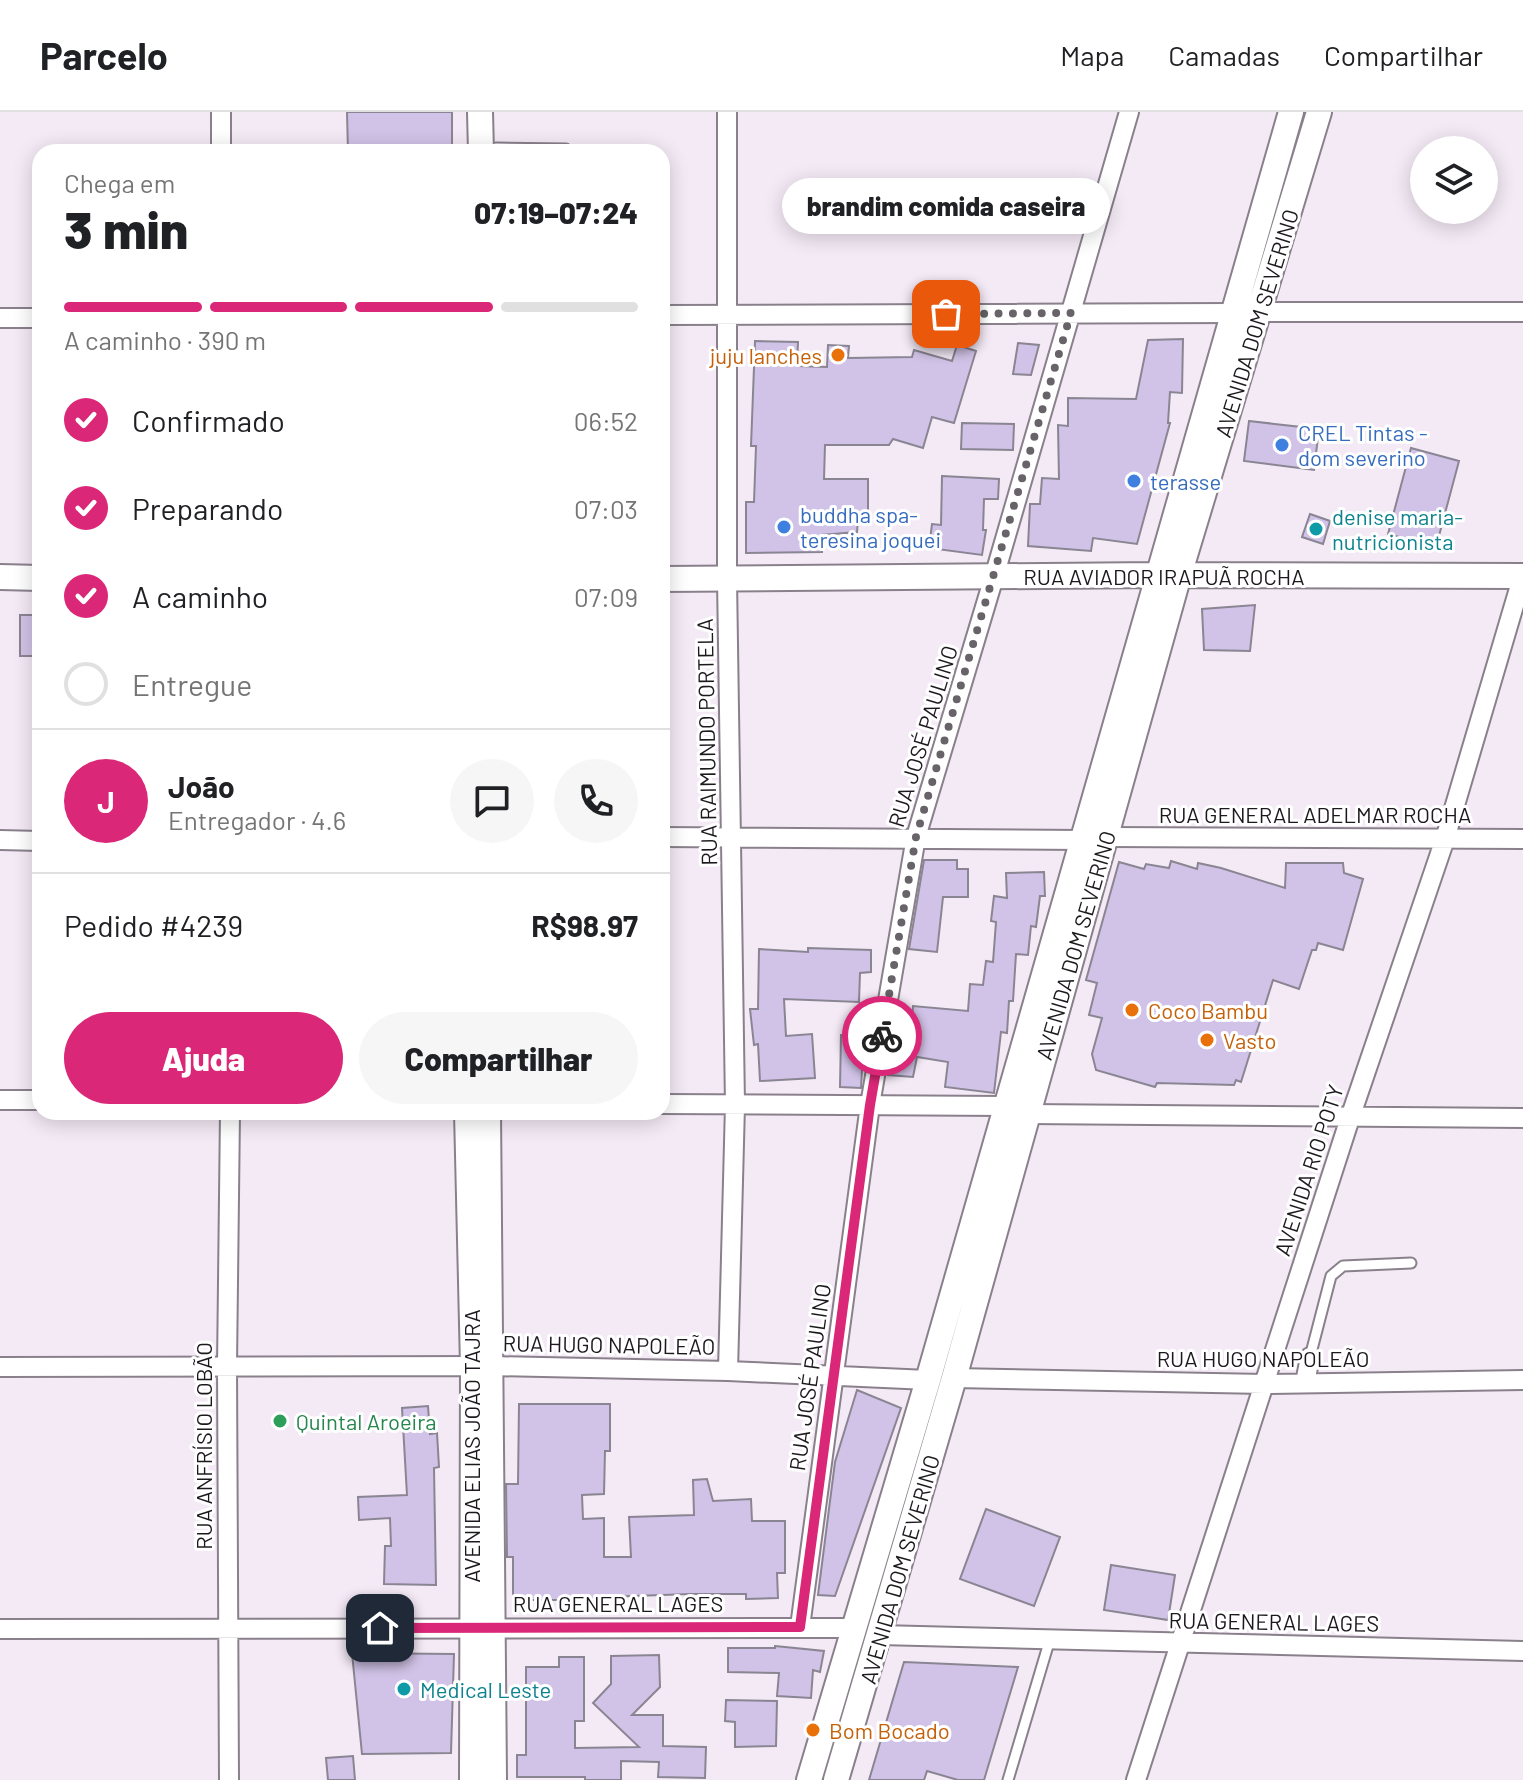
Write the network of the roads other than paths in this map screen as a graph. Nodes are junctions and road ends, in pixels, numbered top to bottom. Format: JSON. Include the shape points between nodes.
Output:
{"nodes":[{"id":1,"x":221,"y":112,"type":"edge"},
{"id":2,"x":466,"y":112,"type":"edge"},
{"id":3,"x":480,"y":112,"type":"edge"},
{"id":4,"x":727,"y":112,"type":"edge"},
{"id":5,"x":1129,"y":112,"type":"edge"},
{"id":6,"x":1291,"y":112,"type":"edge"},
{"id":7,"x":1319,"y":112,"type":"edge"},
{"id":8,"x":221,"y":144,"type":"edge"},
{"id":9,"x":479,"y":144,"type":"edge"},
{"id":10,"x":481,"y":144,"type":"edge"},
{"id":11,"x":1259,"y":312,"type":"junction"},
{"id":12,"x":1523,"y":312,"type":"edge"},
{"id":13,"x":1071,"y":313,"type":"junction"},
{"id":14,"x":1234,"y":313,"type":"junction"},
{"id":15,"x":670,"y":315,"type":"edge"},
{"id":16,"x":728,"y":316,"type":"junction"},
{"id":17,"x":0,"y":318,"type":"edge"},
{"id":18,"x":32,"y":318,"type":"edge"},
{"id":19,"x":1168,"y":575,"type":"junction"},
{"id":20,"x":1523,"y":575,"type":"edge"},
{"id":21,"x":0,"y":577,"type":"edge"},
{"id":22,"x":994,"y":577,"type":"junction"},
{"id":23,"x":32,"y":578,"type":"edge"},
{"id":24,"x":670,"y":579,"type":"edge"},
{"id":25,"x":727,"y":579,"type":"junction"},
{"id":26,"x":733,"y":836,"type":"junction"},
{"id":27,"x":670,"y":837,"type":"edge"},
{"id":28,"x":916,"y":837,"type":"junction"},
{"id":29,"x":1107,"y":837,"type":"junction"},
{"id":30,"x":1445,"y":839,"type":"junction"},
{"id":31,"x":1523,"y":839,"type":"edge"},
{"id":32,"x":0,"y":840,"type":"edge"},
{"id":33,"x":1082,"y":840,"type":"junction"},
{"id":34,"x":32,"y":841,"type":"edge"},
{"id":35,"x":0,"y":1100,"type":"edge"},
{"id":36,"x":32,"y":1100,"type":"edge"},
{"id":37,"x":670,"y":1104,"type":"edge"},
{"id":38,"x":735,"y":1105,"type":"junction"},
{"id":39,"x":870,"y":1105,"type":"junction"},
{"id":40,"x":1016,"y":1110,"type":"junction"},
{"id":41,"x":1351,"y":1115,"type":"junction"},
{"id":42,"x":1523,"y":1118,"type":"edge"},
{"id":43,"x":230,"y":1120,"type":"edge"},
{"id":44,"x":467,"y":1120,"type":"edge"},
{"id":45,"x":488,"y":1120,"type":"edge"},
{"id":46,"x":1411,"y":1263,"type":"dead end"},
{"id":47,"x":1310,"y":1357,"type":"joint"},
{"id":48,"x":482,"y":1366,"type":"junction"},
{"id":49,"x":0,"y":1367,"type":"edge"},
{"id":50,"x":227,"y":1367,"type":"junction"},
{"id":51,"x":728,"y":1371,"type":"junction"},
{"id":52,"x":833,"y":1376,"type":"junction"},
{"id":53,"x":954,"y":1378,"type":"junction"},
{"id":54,"x":928,"y":1380,"type":"junction"},
{"id":55,"x":1523,"y":1380,"type":"edge"},
{"id":56,"x":1305,"y":1383,"type":"junction"},
{"id":57,"x":1265,"y":1384,"type":"junction"},
{"id":58,"x":228,"y":1627,"type":"junction"},
{"id":59,"x":800,"y":1627,"type":"junction"},
{"id":60,"x":482,"y":1628,"type":"junction"},
{"id":61,"x":852,"y":1628,"type":"junction"},
{"id":62,"x":0,"y":1629,"type":"edge"},
{"id":63,"x":880,"y":1635,"type":"junction"},
{"id":64,"x":1050,"y":1639,"type":"junction"},
{"id":65,"x":1181,"y":1642,"type":"junction"},
{"id":66,"x":1523,"y":1651,"type":"edge"},
{"id":67,"x":229,"y":1780,"type":"edge"},
{"id":68,"x":472,"y":1780,"type":"edge"},
{"id":69,"x":494,"y":1780,"type":"edge"},
{"id":70,"x":809,"y":1780,"type":"edge"},
{"id":71,"x":836,"y":1780,"type":"edge"},
{"id":72,"x":1008,"y":1780,"type":"edge"},
{"id":73,"x":1136,"y":1780,"type":"edge"}],
"edges":[{"from":1,"to":8,"type":"street"},
{"from":2,"to":9,"type":"main road"},
{"from":3,"to":10,"type":"main road"},
{"from":4,"to":16,"type":"street","name":"RUA RAIMUNDO PORTELA"},
{"from":5,"to":13,"type":"street","name":"RUA JOSÉ PAULINO"},
{"from":6,"to":14,"type":"main road","name":"AVENIDA DOM SEVERINO"},
{"from":7,"to":11,"type":"main road","name":"AVENIDA DOM SEVERINO"},
{"from":11,"to":12,"type":"street"},
{"from":11,"to":19,"type":"main road","name":"AVENIDA DOM SEVERINO"},
{"from":13,"to":14,"type":"street"},
{"from":13,"to":16,"type":"street"},
{"from":13,"to":22,"type":"street","name":"RUA JOSÉ PAULINO"},
{"from":14,"to":19,"type":"main road","name":"AVENIDA DOM SEVERINO"},
{"from":15,"to":16,"type":"street"},
{"from":16,"to":25,"type":"street","name":"RUA RAIMUNDO PORTELA"},
{"from":17,"to":18,"type":"street"},
{"from":19,"to":20,"type":"main road","name":"RUA AVIADOR IRAPUÃ ROCHA"},
{"from":19,"to":22,"type":"main road","name":"RUA AVIADOR IRAPUÃ ROCHA"},
{"from":19,"to":29,"type":"main road","name":"AVENIDA DOM SEVERINO"},
{"from":19,"to":33,"type":"main road","name":"AVENIDA DOM SEVERINO"},
{"from":20,"to":30,"type":"street","name":"AVENIDA RIO POTY"},
{"from":21,"to":23,"type":"main road"},
{"from":22,"to":25,"type":"main road","name":"RUA AVIADOR IRAPUÃ ROCHA"},
{"from":22,"to":28,"type":"street","name":"RUA JOSÉ PAULINO"},
{"from":24,"to":25,"type":"main road","name":"RUA AVIADOR IRAPUÃ ROCHA"},
{"from":25,"to":26,"type":"street","name":"RUA RAIMUNDO PORTELA"},
{"from":26,"to":27,"type":"street"},
{"from":26,"to":28,"type":"street"},
{"from":26,"to":38,"type":"street","name":"RUA RAIMUNDO PORTELA"},
{"from":28,"to":33,"type":"street"},
{"from":28,"to":39,"type":"street","name":"RUA JOSÉ PAULINO"},
{"from":29,"to":30,"type":"street","name":"RUA GENERAL ADELMAR ROCHA"},
{"from":29,"to":40,"type":"main road","name":"AVENIDA DOM SEVERINO"},
{"from":30,"to":31,"type":"street","name":"RUA GENERAL ADELMAR ROCHA"},
{"from":30,"to":41,"type":"street","name":"AVENIDA RIO POTY"},
{"from":32,"to":34,"type":"street"},
{"from":33,"to":40,"type":"main road","name":"AVENIDA DOM SEVERINO"},
{"from":35,"to":36,"type":"street"},
{"from":37,"to":38,"type":"street"},
{"from":38,"to":39,"type":"street"},
{"from":38,"to":51,"type":"street","name":"RUA RAIMUNDO PORTELA"},
{"from":39,"to":40,"type":"street"},
{"from":39,"to":52,"type":"street","name":"RUA JOSÉ PAULINO"},
{"from":40,"to":41,"type":"street"},
{"from":40,"to":53,"type":"main road","name":"AVENIDA DOM SEVERINO"},
{"from":40,"to":54,"type":"main road","name":"AVENIDA DOM SEVERINO"},
{"from":41,"to":42,"type":"street"},
{"from":41,"to":57,"type":"street","name":"AVENIDA RIO POTY"},
{"from":43,"to":50,"type":"street","name":"RUA ANFRÍSIO LOBÃO"},
{"from":44,"to":48,"type":"main road","name":"AVENIDA ELIAS JOÃO TAJRA"},
{"from":45,"to":48,"type":"main road","name":"AVENIDA ELIAS JOÃO TAJRA"},
{"from":46,"to":47,"type":"lane","via":[[1337,1269]]},
{"from":47,"to":56,"type":"street"},
{"from":48,"to":50,"type":"street","name":"RUA HUGO NAPOLEÃO"},
{"from":48,"to":51,"type":"street","name":"RUA HUGO NAPOLEÃO"},
{"from":48,"to":60,"type":"main road","name":"AVENIDA ELIAS JOÃO TAJRA"},
{"from":49,"to":50,"type":"street","name":"RUA HUGO NAPOLEÃO"},
{"from":50,"to":58,"type":"street","name":"RUA ANFRÍSIO LOBÃO"},
{"from":51,"to":52,"type":"street","name":"RUA HUGO NAPOLEÃO"},
{"from":52,"to":54,"type":"street","name":"RUA HUGO NAPOLEÃO"},
{"from":52,"to":59,"type":"street","name":"RUA JOSÉ PAULINO"},
{"from":53,"to":57,"type":"street","name":"RUA HUGO NAPOLEÃO"},
{"from":53,"to":63,"type":"main road","name":"AVENIDA DOM SEVERINO"},
{"from":54,"to":61,"type":"main road","name":"AVENIDA DOM SEVERINO"},
{"from":55,"to":56,"type":"street","name":"RUA HUGO NAPOLEÃO"},
{"from":56,"to":57,"type":"street","name":"RUA HUGO NAPOLEÃO"},
{"from":57,"to":65,"type":"street","name":"AVENIDA RIO POTY"},
{"from":58,"to":60,"type":"street","name":"RUA GENERAL LAGES"},
{"from":58,"to":62,"type":"street","name":"RUA GENERAL LAGES"},
{"from":58,"to":67,"type":"street","name":"RUA ANFRÍSIO LOBÃO"},
{"from":59,"to":60,"type":"street","name":"RUA GENERAL LAGES"},
{"from":59,"to":61,"type":"street","name":"RUA GENERAL LAGES"},
{"from":60,"to":68,"type":"main road","name":"AVENIDA ELIAS JOÃO TAJRA"},
{"from":60,"to":69,"type":"main road","name":"AVENIDA ELIAS JOÃO TAJRA"},
{"from":61,"to":70,"type":"main road","name":"AVENIDA DOM SEVERINO"},
{"from":63,"to":64,"type":"street","name":"RUA GENERAL LAGES"},
{"from":63,"to":71,"type":"main road","name":"AVENIDA DOM SEVERINO"},
{"from":64,"to":65,"type":"street","name":"RUA GENERAL LAGES"},
{"from":64,"to":72,"type":"lane"},
{"from":65,"to":66,"type":"street","name":"RUA GENERAL LAGES"},
{"from":65,"to":73,"type":"street","name":"AVENIDA RIO POTY"}]}
